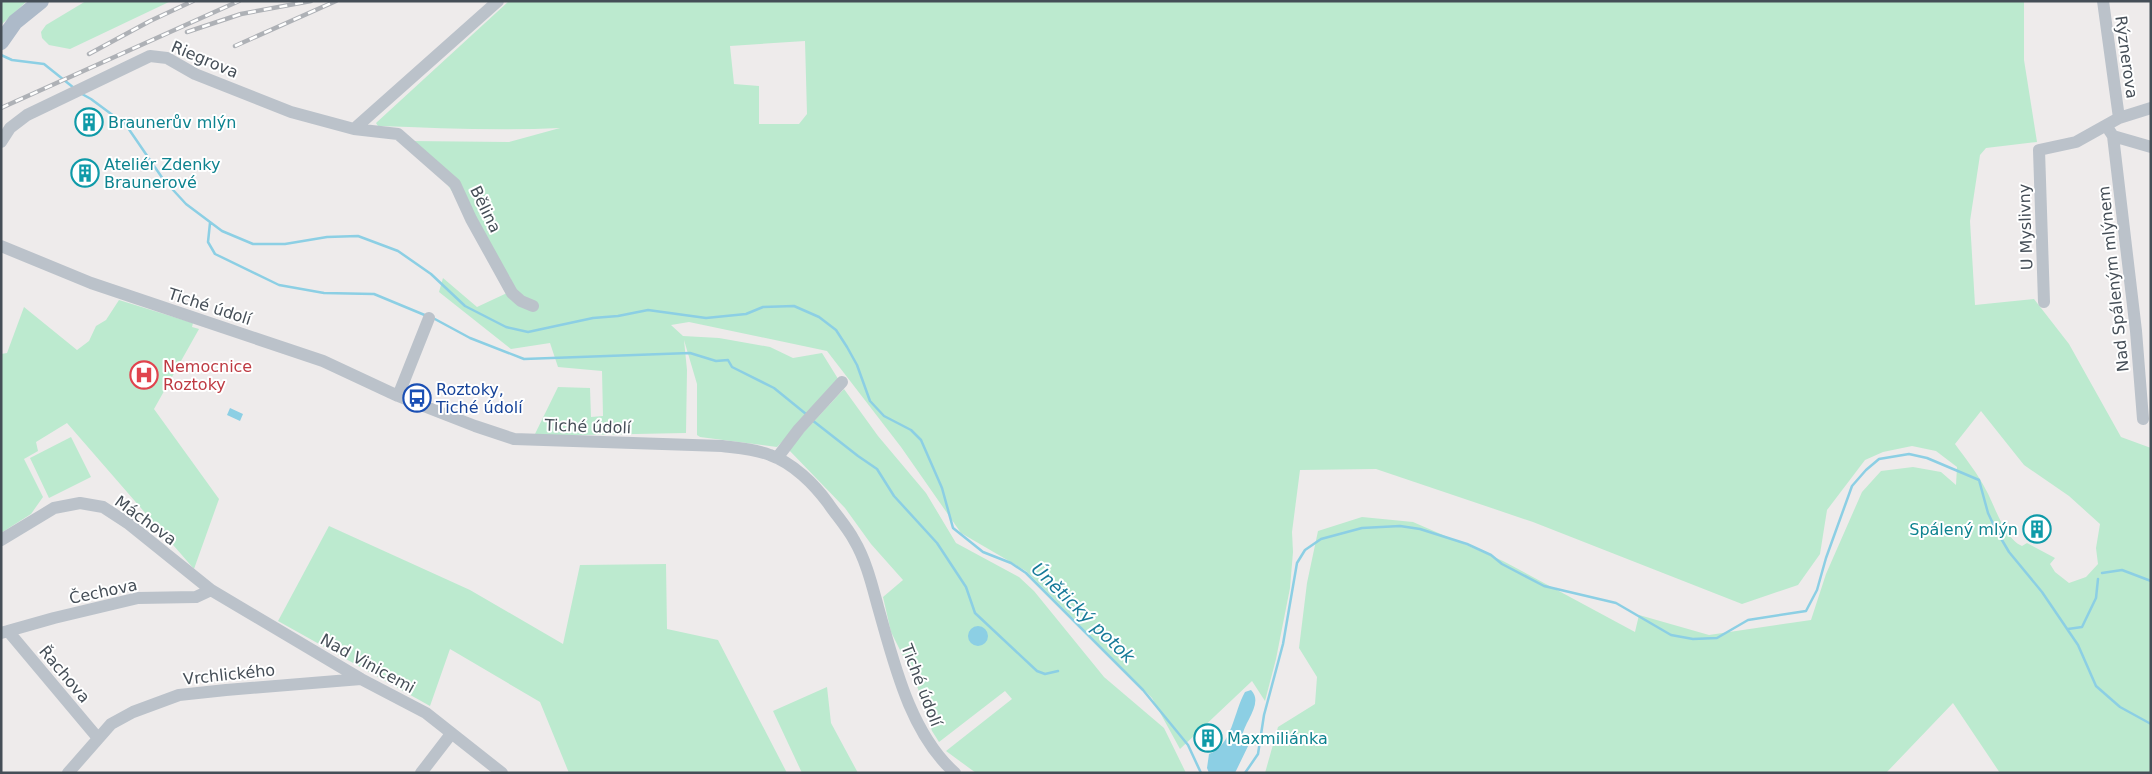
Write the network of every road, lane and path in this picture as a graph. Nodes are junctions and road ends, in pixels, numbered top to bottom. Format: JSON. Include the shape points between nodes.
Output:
{"nodes":[{"id":1,"x":41,"y":1,"type":"edge"},
{"id":2,"x":498,"y":1,"type":"edge"},
{"id":3,"x":2103,"y":1,"type":"edge"},
{"id":4,"x":1,"y":42,"type":"edge"},
{"id":5,"x":2151,"y":108,"type":"edge"},
{"id":6,"x":2119,"y":118,"type":"junction"},
{"id":7,"x":354,"y":129,"type":"junction"},
{"id":8,"x":2110,"y":131,"type":"junction"},
{"id":9,"x":398,"y":134,"type":"joint"},
{"id":10,"x":1,"y":142,"type":"edge"},
{"id":11,"x":2151,"y":147,"type":"edge"},
{"id":12,"x":1,"y":246,"type":"edge"},
{"id":13,"x":2044,"y":302,"type":"dead end"},
{"id":14,"x":533,"y":306,"type":"dead end"},
{"id":15,"x":429,"y":318,"type":"dead end"},
{"id":16,"x":842,"y":382,"type":"dead end"},
{"id":17,"x":398,"y":396,"type":"junction"},
{"id":18,"x":2143,"y":419,"type":"dead end"},
{"id":19,"x":777,"y":458,"type":"junction"},
{"id":20,"x":1,"y":540,"type":"edge"},
{"id":21,"x":212,"y":590,"type":"junction"},
{"id":22,"x":4,"y":632,"type":"edge"},
{"id":23,"x":361,"y":680,"type":"junction"},
{"id":24,"x":451,"y":734,"type":"junction"},
{"id":25,"x":97,"y":737,"type":"junction"},
{"id":26,"x":68,"y":773,"type":"edge"},
{"id":27,"x":421,"y":773,"type":"edge"},
{"id":28,"x":502,"y":773,"type":"edge"},
{"id":29,"x":955,"y":773,"type":"edge"}],
"edges":[{"from":1,"to":4,"type":"main road","via":[[15,22]]},
{"from":2,"to":7,"type":"street"},
{"from":3,"to":6,"type":"street","name":"Rýznerova"},
{"from":5,"to":6,"type":"street"},
{"from":6,"to":8,"type":"street"},
{"from":7,"to":9,"type":"street","name":"Riegrova"},
{"from":7,"to":10,"type":"street","name":"Riegrova","via":[[291,112],[196,74],[166,58],[150,56],[23,117]]},
{"from":8,"to":11,"type":"street"},
{"from":8,"to":13,"type":"street","name":"U Myslivny","via":[[2038,150]]},
{"from":8,"to":18,"type":"street","name":"Nad Spáleným mlýnem","via":[[2136,331]]},
{"from":9,"to":14,"type":"street","name":"Bělina","via":[[456,184],[471,219],[512,293]]},
{"from":12,"to":17,"type":"street","name":"Tiché údolí","via":[[91,283],[323,361]]},
{"from":15,"to":17,"type":"street"},
{"from":16,"to":19,"type":"street"},
{"from":17,"to":19,"type":"street","name":"Tiché údolí","via":[[514,439],[722,446],[755,450]]},
{"from":19,"to":29,"type":"street","name":"Tiché údolí","via":[[820,492],[855,540],[908,700],[925,738]]},
{"from":20,"to":21,"type":"street","name":"Máchova","via":[[54,508],[80,503],[103,507]]},
{"from":21,"to":22,"type":"street","name":"Čechova","via":[[196,597],[138,598]]},
{"from":21,"to":23,"type":"street","name":"Nad Vinicemi"},
{"from":22,"to":25,"type":"street","name":"Řachova"},
{"from":23,"to":24,"type":"street","name":"Nad Vinicemi","via":[[426,713]]},
{"from":23,"to":25,"type":"street","name":"Vrchlického","via":[[179,695],[133,712],[111,724]]},
{"from":24,"to":27,"type":"street"},
{"from":24,"to":28,"type":"street","name":"Nad Vinicemi"},
{"from":25,"to":26,"type":"street","name":"Vrchlického"}]}
